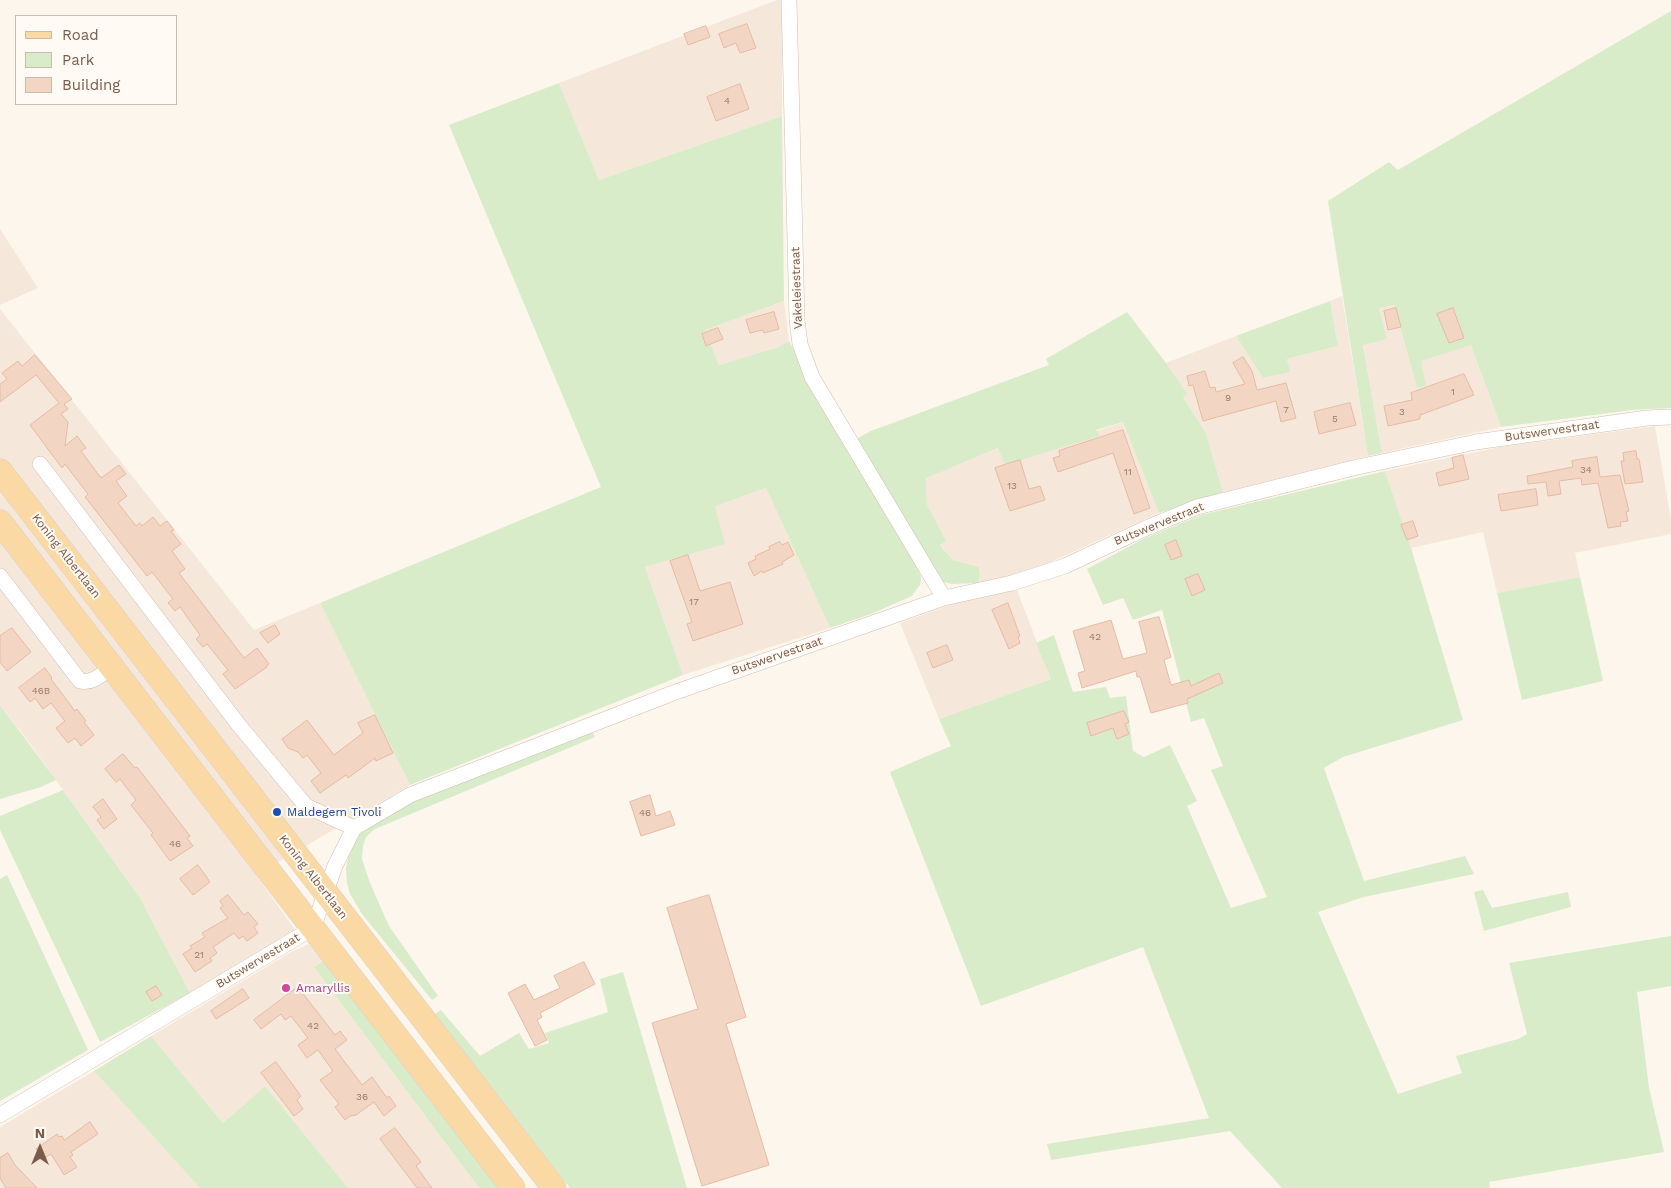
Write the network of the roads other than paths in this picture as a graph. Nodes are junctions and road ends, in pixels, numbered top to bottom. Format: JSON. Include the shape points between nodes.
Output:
{"nodes":[{"id":1,"x":789,"y":0,"type":"edge"},
{"id":2,"x":1671,"y":417,"type":"edge"},
{"id":3,"x":40,"y":464,"type":"dead end"},
{"id":4,"x":0,"y":471,"type":"edge"},
{"id":5,"x":0,"y":522,"type":"edge"},
{"id":6,"x":0,"y":576,"type":"edge"},
{"id":7,"x":944,"y":598,"type":"junction"},
{"id":8,"x":112,"y":666,"type":"junction"},
{"id":9,"x":354,"y":828,"type":"junction"},
{"id":10,"x":325,"y":892,"type":"junction"},
{"id":11,"x":312,"y":928,"type":"junction"},
{"id":12,"x":0,"y":1115,"type":"edge"},
{"id":13,"x":514,"y":1188,"type":"edge"},
{"id":14,"x":554,"y":1188,"type":"edge"}],
"edges":[{"from":1,"to":7,"type":"street","name":"Vakeleiestraat","via":[[800,344],[812,376]]},
{"from":2,"to":7,"type":"street","name":"Butswervestraat","via":[[1476,442],[1352,468],[1197,507],[1065,566],[1012,584]]},
{"from":3,"to":9,"type":"street","via":[[238,724],[306,806]]},
{"from":4,"to":10,"type":"main road","name":"Koning Albertlaan"},
{"from":5,"to":8,"type":"main road"},
{"from":6,"to":8,"type":"street","via":[[80,681],[94,680]]},
{"from":7,"to":9,"type":"street","name":"Butswervestraat","via":[[655,700],[410,796]]},
{"from":8,"to":11,"type":"main road"},
{"from":9,"to":10,"type":"street","name":"Butswervestraat"},
{"from":10,"to":11,"type":"street","name":"Butswervestraat"},
{"from":10,"to":14,"type":"main road","name":"Koning Albertlaan"},
{"from":11,"to":12,"type":"street","name":"Butswervestraat"},
{"from":11,"to":13,"type":"main road"}]}
